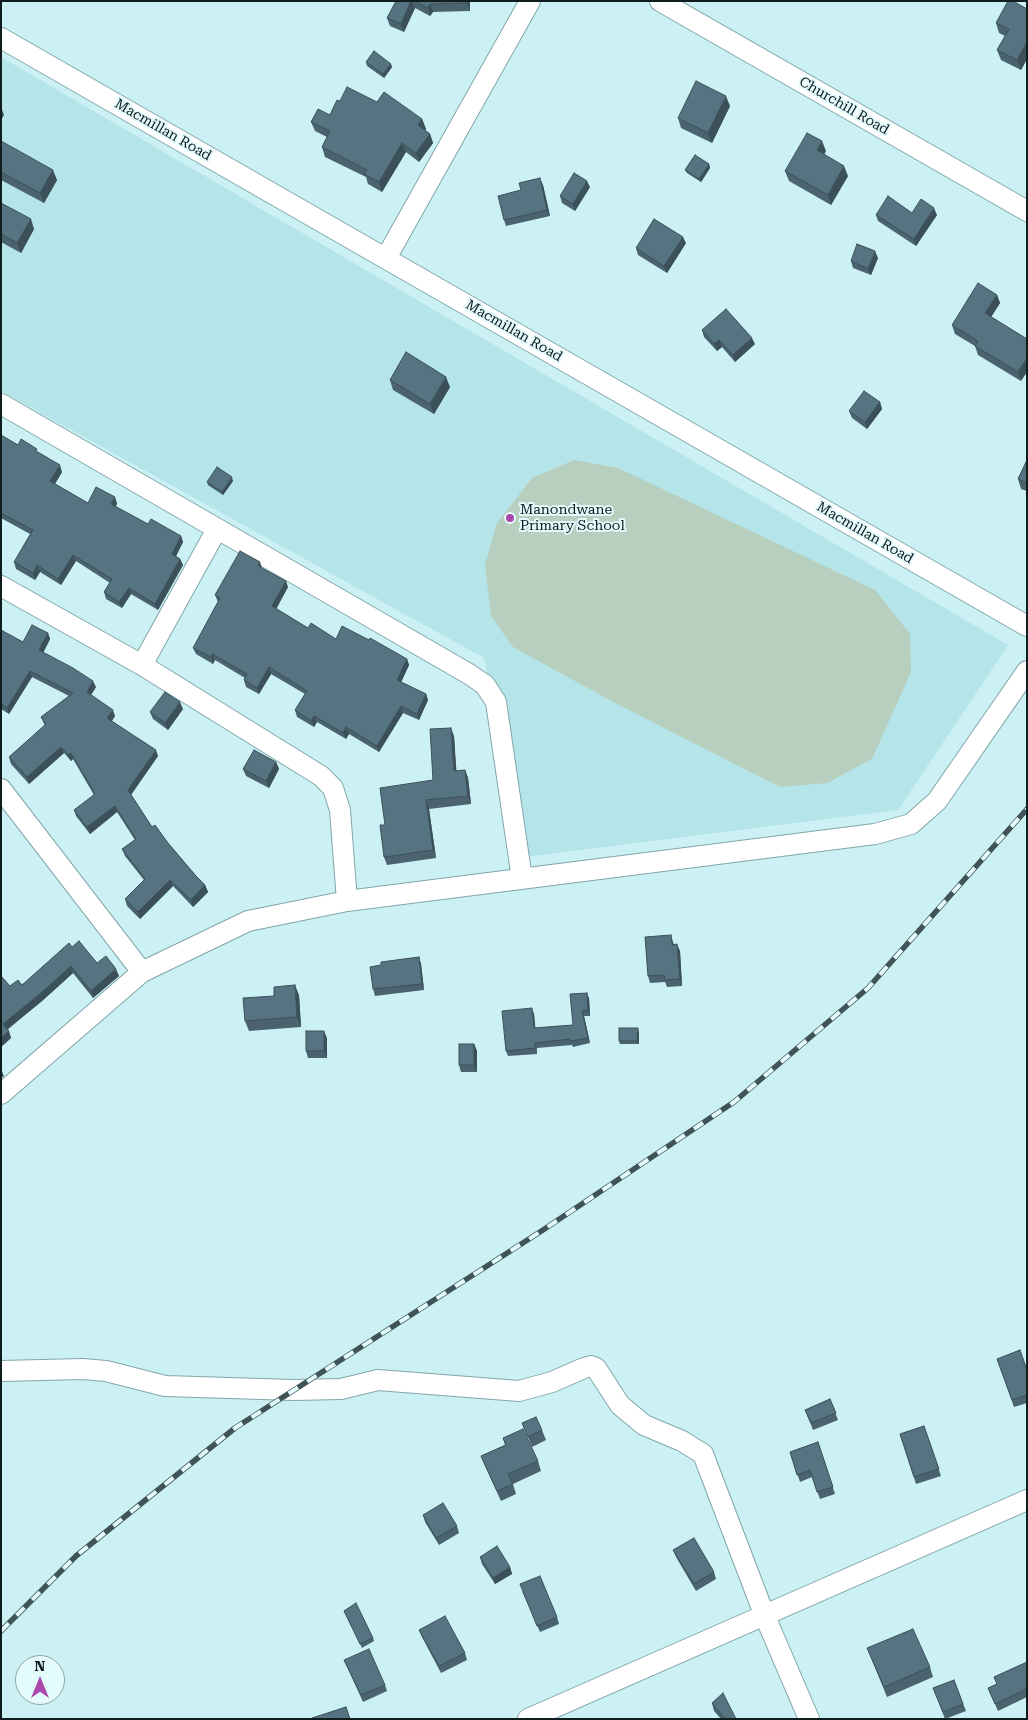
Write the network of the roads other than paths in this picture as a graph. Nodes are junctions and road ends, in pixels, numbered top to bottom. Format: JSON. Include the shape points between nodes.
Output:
{"nodes":[{"id":1,"x":530,"y":1,"type":"edge"},
{"id":2,"x":660,"y":1,"type":"edge"},
{"id":3,"x":1,"y":38,"type":"edge"},
{"id":4,"x":1027,"y":212,"type":"edge"},
{"id":5,"x":386,"y":258,"type":"junction"},
{"id":6,"x":1,"y":404,"type":"edge"},
{"id":7,"x":217,"y":529,"type":"junction"},
{"id":8,"x":1,"y":586,"type":"edge"},
{"id":9,"x":1027,"y":626,"type":"edge"},
{"id":10,"x":142,"y":665,"type":"junction"},
{"id":11,"x":1027,"y":671,"type":"edge"},
{"id":12,"x":1,"y":789,"type":"edge"},
{"id":13,"x":522,"y":879,"type":"junction"},
{"id":14,"x":346,"y":901,"type":"junction"},
{"id":15,"x":142,"y":972,"type":"junction"},
{"id":16,"x":1,"y":1094,"type":"edge"},
{"id":17,"x":1,"y":1371,"type":"edge"},
{"id":18,"x":1027,"y":1500,"type":"edge"},
{"id":19,"x":764,"y":1614,"type":"junction"},
{"id":20,"x":528,"y":1719,"type":"edge"},
{"id":21,"x":809,"y":1719,"type":"edge"}],
"edges":[{"from":1,"to":5,"type":"street"},
{"from":2,"to":4,"type":"street","name":"Churchill Road"},
{"from":3,"to":5,"type":"street","name":"Macmillan Road"},
{"from":5,"to":9,"type":"street","name":"Macmillan Road"},
{"from":6,"to":7,"type":"street"},
{"from":7,"to":10,"type":"street"},
{"from":7,"to":13,"type":"street","via":[[485,686],[496,702]]},
{"from":8,"to":10,"type":"street"},
{"from":10,"to":14,"type":"street","via":[[321,776],[333,788],[340,810]]},
{"from":11,"to":13,"type":"street","via":[[936,800],[911,824],[875,834]]},
{"from":12,"to":15,"type":"street"},
{"from":13,"to":14,"type":"street"},
{"from":14,"to":15,"type":"street","via":[[248,921]]},
{"from":15,"to":16,"type":"street"},
{"from":17,"to":19,"type":"street","via":[[106,1371],[165,1386],[341,1389],[378,1380],[519,1391],[591,1366],[596,1368],[620,1405],[644,1425],[703,1454]]},
{"from":18,"to":19,"type":"street"},
{"from":19,"to":20,"type":"street"},
{"from":19,"to":21,"type":"street"}]}
